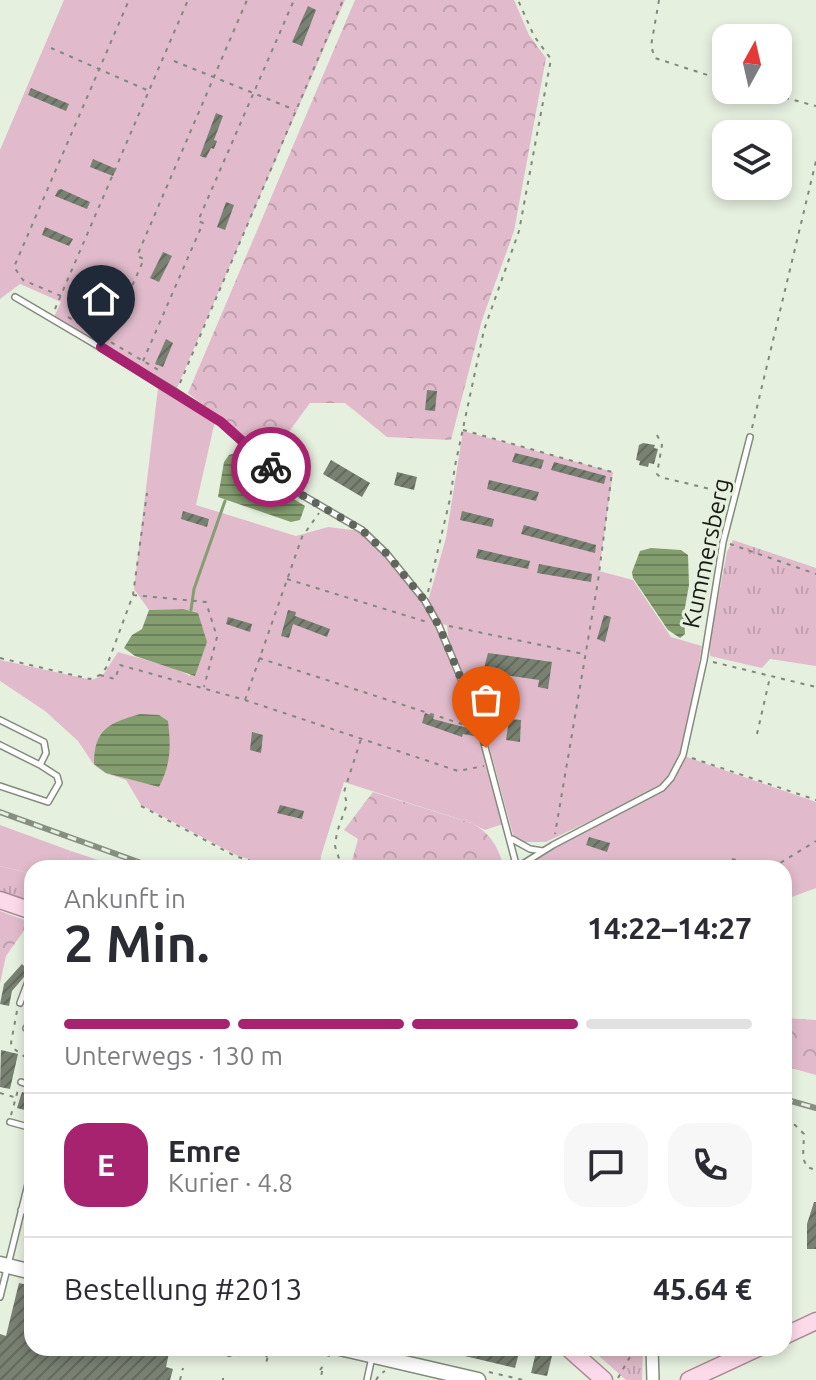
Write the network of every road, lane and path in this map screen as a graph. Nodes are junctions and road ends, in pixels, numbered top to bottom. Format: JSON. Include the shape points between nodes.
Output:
{"nodes":[{"id":1,"x":129,"y":0,"type":"edge"},
{"id":2,"x":188,"y":0,"type":"edge"},
{"id":3,"x":247,"y":0,"type":"edge"},
{"id":4,"x":294,"y":0,"type":"edge"},
{"id":5,"x":343,"y":0,"type":"edge"},
{"id":6,"x":518,"y":0,"type":"edge"},
{"id":7,"x":659,"y":0,"type":"edge"},
{"id":8,"x":51,"y":48,"type":"dead end"},
{"id":9,"x":174,"y":61,"type":"dead end"},
{"id":10,"x":100,"y":70,"type":"junction"},
{"id":11,"x":712,"y":76,"type":"edge"},
{"id":12,"x":214,"y":77,"type":"junction"},
{"id":13,"x":149,"y":91,"type":"junction"},
{"id":14,"x":254,"y":94,"type":"junction"},
{"id":15,"x":792,"y":100,"type":"edge"},
{"id":16,"x":816,"y":106,"type":"edge"},
{"id":17,"x":296,"y":111,"type":"junction"},
{"id":18,"x":816,"y":161,"type":"edge"},
{"id":19,"x":61,"y":296,"type":"junction"},
{"id":20,"x":15,"y":297,"type":"dead end"},
{"id":21,"x":51,"y":317,"type":"junction"},
{"id":22,"x":68,"y":317,"type":"dead end"},
{"id":23,"x":108,"y":340,"type":"junction"},
{"id":24,"x":143,"y":361,"type":"junction"},
{"id":25,"x":162,"y":372,"type":"dead end"},
{"id":26,"x":176,"y":392,"type":"junction"},
{"id":27,"x":462,"y":430,"type":"junction"},
{"id":28,"x":657,"y":435,"type":"dead end"},
{"id":29,"x":750,"y":437,"type":"joint"},
{"id":30,"x":147,"y":493,"type":"dead end"},
{"id":31,"x":736,"y":495,"type":"junction"},
{"id":32,"x":322,"y":509,"type":"junction"},
{"id":33,"x":723,"y":542,"type":"junction"},
{"id":34,"x":816,"y":574,"type":"edge"},
{"id":35,"x":133,"y":595,"type":"junction"},
{"id":36,"x":425,"y":601,"type":"junction"},
{"id":37,"x":0,"y":658,"type":"edge"},
{"id":38,"x":259,"y":658,"type":"junction"},
{"id":39,"x":704,"y":660,"type":"junction"},
{"id":40,"x":100,"y":675,"type":"junction"},
{"id":41,"x":771,"y":676,"type":"junction"},
{"id":42,"x":816,"y":687,"type":"edge"},
{"id":43,"x":204,"y":688,"type":"junction"},
{"id":44,"x":245,"y":700,"type":"junction"},
{"id":45,"x":0,"y":720,"type":"edge"},
{"id":46,"x":482,"y":731,"type":"junction"},
{"id":47,"x":757,"y":734,"type":"dead end"},
{"id":48,"x":362,"y":738,"type":"junction"},
{"id":49,"x":0,"y":745,"type":"edge"},
{"id":50,"x":683,"y":755,"type":"junction"},
{"id":51,"x":40,"y":765,"type":"junction"},
{"id":52,"x":490,"y":765,"type":"junction"},
{"id":53,"x":0,"y":786,"type":"edge"},
{"id":54,"x":816,"y":800,"type":"edge"},
{"id":55,"x":141,"y":806,"type":"dead end"},
{"id":56,"x":511,"y":838,"type":"junction"},
{"id":57,"x":816,"y":841,"type":"edge"},
{"id":58,"x":553,"y":845,"type":"junction"},
{"id":59,"x":545,"y":851,"type":"junction"},
{"id":60,"x":732,"y":859,"type":"dead end"},
{"id":61,"x":248,"y":860,"type":"edge"},
{"id":62,"x":339,"y":860,"type":"edge"},
{"id":63,"x":515,"y":860,"type":"edge"},
{"id":64,"x":530,"y":860,"type":"edge"},
{"id":65,"x":736,"y":860,"type":"edge"},
{"id":66,"x":785,"y":860,"type":"edge"},
{"id":67,"x":0,"y":900,"type":"edge"},
{"id":68,"x":24,"y":908,"type":"edge"},
{"id":69,"x":24,"y":993,"type":"edge"},
{"id":70,"x":20,"y":1003,"type":"joint"},
{"id":71,"x":24,"y":1056,"type":"edge"},
{"id":72,"x":21,"y":1082,"type":"dead end"},
{"id":73,"x":24,"y":1083,"type":"edge"},
{"id":74,"x":0,"y":1093,"type":"edge"},
{"id":75,"x":15,"y":1098,"type":"dead end"},
{"id":76,"x":10,"y":1122,"type":"dead end"},
{"id":77,"x":792,"y":1124,"type":"edge"},
{"id":78,"x":24,"y":1126,"type":"edge"},
{"id":79,"x":816,"y":1170,"type":"edge"},
{"id":80,"x":24,"y":1199,"type":"edge"},
{"id":81,"x":21,"y":1210,"type":"junction"},
{"id":82,"x":24,"y":1211,"type":"edge"},
{"id":83,"x":4,"y":1265,"type":"edge"},
{"id":84,"x":24,"y":1270,"type":"edge"},
{"id":85,"x":0,"y":1297,"type":"edge"},
{"id":86,"x":816,"y":1321,"type":"edge"},
{"id":87,"x":792,"y":1332,"type":"edge"},
{"id":88,"x":268,"y":1356,"type":"edge"},
{"id":89,"x":372,"y":1356,"type":"joint"},
{"id":90,"x":578,"y":1356,"type":"edge"},
{"id":91,"x":626,"y":1356,"type":"edge"},
{"id":92,"x":652,"y":1356,"type":"edge"},
{"id":93,"x":741,"y":1356,"type":"edge"},
{"id":94,"x":266,"y":1363,"type":"dead end"},
{"id":95,"x":183,"y":1368,"type":"dead end"},
{"id":96,"x":320,"y":1370,"type":"dead end"},
{"id":97,"x":390,"y":1370,"type":"dead end"},
{"id":98,"x":321,"y":1377,"type":"dead end"},
{"id":99,"x":603,"y":1377,"type":"edge"},
{"id":100,"x":180,"y":1380,"type":"edge"},
{"id":101,"x":367,"y":1380,"type":"edge"},
{"id":102,"x":376,"y":1380,"type":"edge"},
{"id":103,"x":478,"y":1380,"type":"edge"},
{"id":104,"x":653,"y":1380,"type":"edge"},
{"id":105,"x":689,"y":1380,"type":"edge"}],
"edges":[{"from":1,"to":10,"type":"path"},
{"from":2,"to":13,"type":"path"},
{"from":3,"to":12,"type":"path"},
{"from":4,"to":14,"type":"path"},
{"from":5,"to":17,"type":"path"},
{"from":6,"to":27,"type":"path","via":[[551,59],[519,231],[484,330]]},
{"from":7,"to":11,"type":"path","via":[[651,46],[655,58]]},
{"from":8,"to":10,"type":"path"},
{"from":9,"to":12,"type":"path"},
{"from":10,"to":13,"type":"path"},
{"from":10,"to":19,"type":"path","via":[[14,267],[23,280]]},
{"from":12,"to":14,"type":"path"},
{"from":12,"to":23,"type":"path","via":[[137,256],[144,259]]},
{"from":13,"to":19,"type":"path"},
{"from":14,"to":17,"type":"path"},
{"from":14,"to":24,"type":"path"},
{"from":15,"to":16,"type":"path"},
{"from":17,"to":26,"type":"path"},
{"from":18,"to":29,"type":"path"},
{"from":19,"to":21,"type":"path"},
{"from":20,"to":21,"type":"lane","name":"Kummersberg"},
{"from":21,"to":26,"type":"lane","name":"Kummersberg"},
{"from":22,"to":23,"type":"path"},
{"from":23,"to":24,"type":"path"},
{"from":24,"to":25,"type":"path"},
{"from":26,"to":32,"type":"lane","name":"Kummersberg","via":[[221,422]]},
{"from":27,"to":36,"type":"path"},
{"from":27,"to":58,"type":"path","via":[[612,472]]},
{"from":28,"to":31,"type":"path","via":[[662,445],[660,477]]},
{"from":29,"to":31,"type":"lane","name":"Kummersberg"},
{"from":30,"to":35,"type":"path"},
{"from":31,"to":33,"type":"lane","name":"Kummersberg"},
{"from":32,"to":36,"type":"lane","name":"Kummersberg","via":[[362,530]]},
{"from":32,"to":38,"type":"path","via":[[302,537]]},
{"from":33,"to":34,"type":"path"},
{"from":33,"to":39,"type":"lane","name":"Kummersberg"},
{"from":35,"to":40,"type":"path"},
{"from":35,"to":43,"type":"path","via":[[206,602],[217,637]]},
{"from":36,"to":46,"type":"lane","name":"Kummersberg"},
{"from":37,"to":40,"type":"path","via":[[90,679]]},
{"from":38,"to":44,"type":"path"},
{"from":38,"to":46,"type":"path"},
{"from":39,"to":41,"type":"path"},
{"from":39,"to":50,"type":"lane","name":"Kummersberg"},
{"from":40,"to":43,"type":"path","via":[[115,679],[120,665]]},
{"from":41,"to":42,"type":"path"},
{"from":41,"to":47,"type":"path"},
{"from":43,"to":44,"type":"path"},
{"from":44,"to":48,"type":"path"},
{"from":45,"to":51,"type":"lane","via":[[44,742]]},
{"from":46,"to":52,"type":"lane","name":"Kummersberg"},
{"from":48,"to":52,"type":"path","via":[[458,771]]},
{"from":48,"to":62,"type":"path","via":[[344,792],[347,804],[335,846]]},
{"from":49,"to":51,"type":"lane"},
{"from":50,"to":54,"type":"path"},
{"from":50,"to":58,"type":"lane","name":"Kummersberg","via":[[662,788]]},
{"from":51,"to":53,"type":"lane","via":[[59,783],[48,802]]},
{"from":52,"to":56,"type":"lane","name":"Kummersberg"},
{"from":55,"to":61,"type":"path"},
{"from":56,"to":59,"type":"lane"},
{"from":56,"to":63,"type":"lane","name":"Kummersberg"},
{"from":57,"to":66,"type":"path"},
{"from":58,"to":59,"type":"lane","name":"Kummersberg"},
{"from":59,"to":64,"type":"lane","name":"Kummersberg"},
{"from":60,"to":65,"type":"path"},
{"from":67,"to":68,"type":"main road"},
{"from":69,"to":70,"type":"lane"},
{"from":70,"to":71,"type":"path","via":[[11,1043]]},
{"from":72,"to":73,"type":"lane"},
{"from":74,"to":75,"type":"path"},
{"from":76,"to":78,"type":"lane"},
{"from":77,"to":79,"type":"path","via":[[804,1134],[807,1167]]},
{"from":80,"to":81,"type":"lane"},
{"from":81,"to":82,"type":"lane"},
{"from":81,"to":83,"type":"lane"},
{"from":83,"to":84,"type":"main road"},
{"from":83,"to":85,"type":"lane"},
{"from":86,"to":87,"type":"main road"},
{"from":88,"to":94,"type":"path"},
{"from":89,"to":101,"type":"lane"},
{"from":89,"to":103,"type":"main road"},
{"from":90,"to":99,"type":"main road"},
{"from":91,"to":99,"type":"path"},
{"from":92,"to":104,"type":"street"},
{"from":93,"to":105,"type":"main road"},
{"from":95,"to":100,"type":"path"},
{"from":96,"to":98,"type":"path","via":[[323,1366]]},
{"from":97,"to":102,"type":"path"}]}
